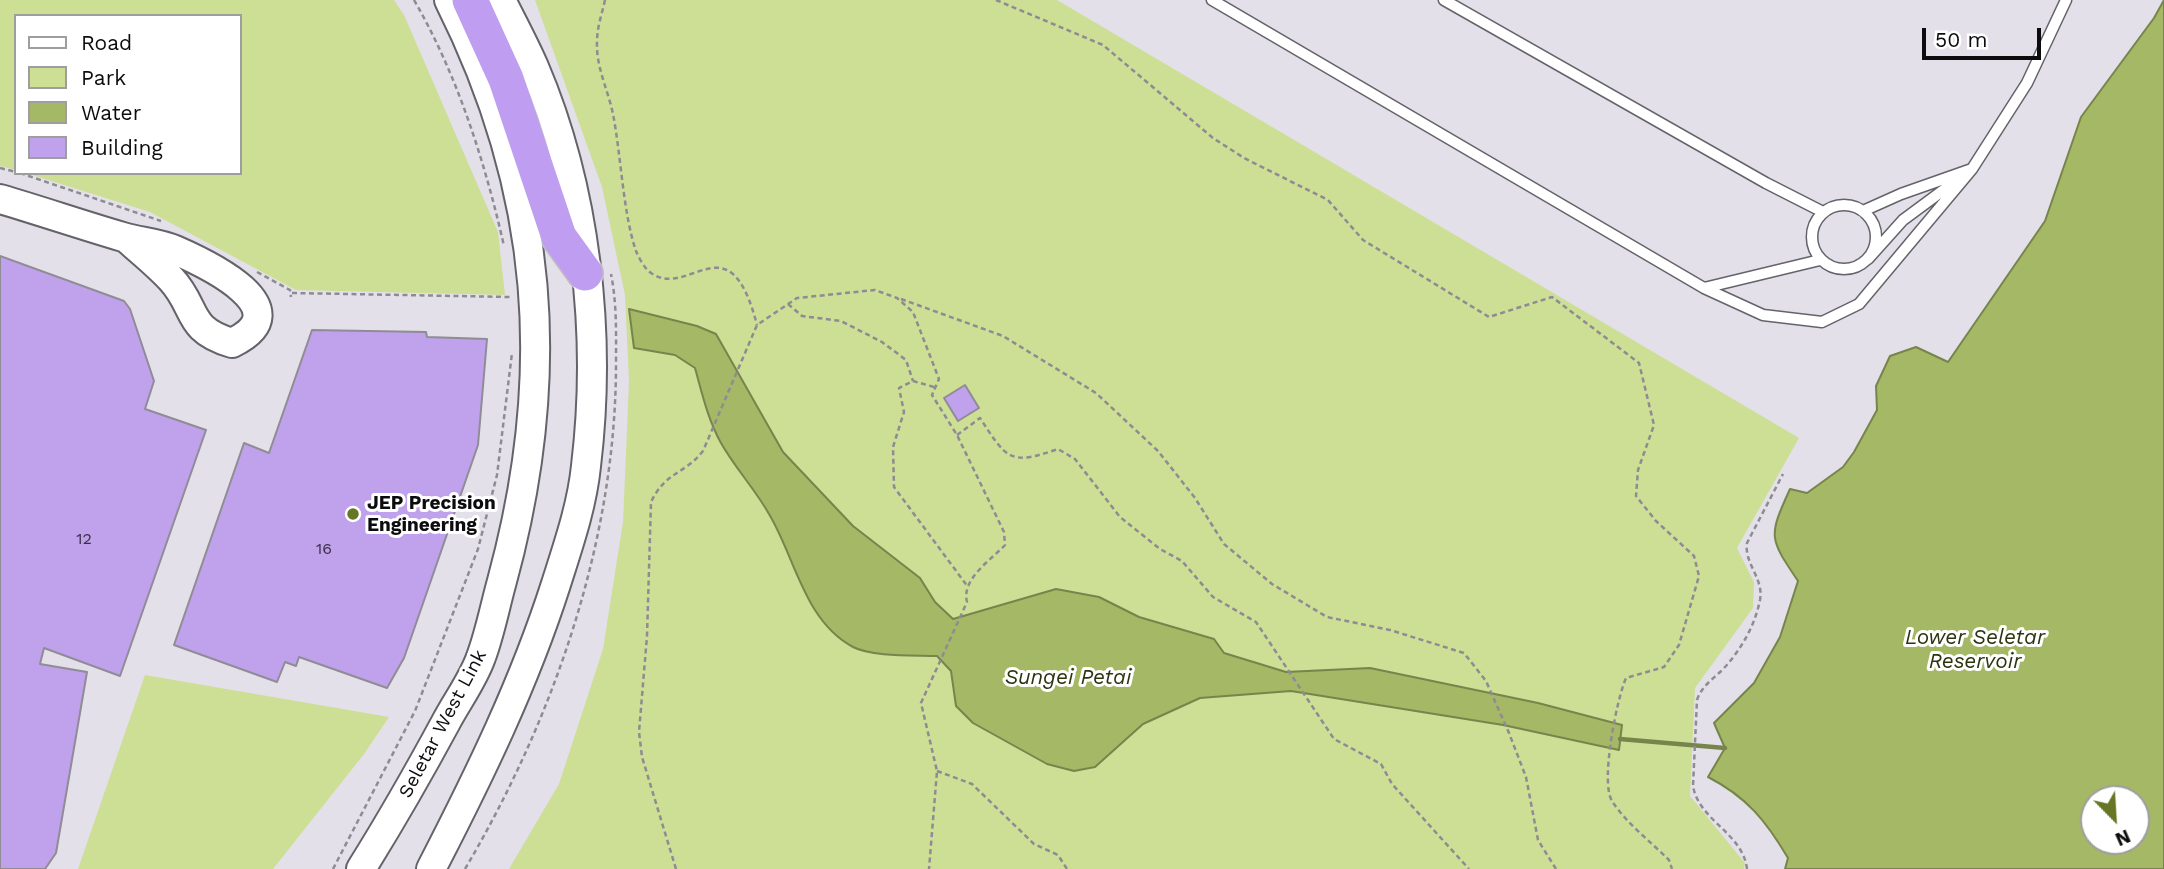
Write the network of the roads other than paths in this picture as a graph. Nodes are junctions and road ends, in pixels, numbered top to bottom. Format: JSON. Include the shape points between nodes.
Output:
{"nodes":[{"id":1,"x":449,"y":0,"type":"edge"},
{"id":2,"x":470,"y":0,"type":"edge"},
{"id":3,"x":501,"y":0,"type":"edge"},
{"id":4,"x":1212,"y":0,"type":"edge"},
{"id":5,"x":1444,"y":0,"type":"edge"},
{"id":6,"x":2066,"y":0,"type":"edge"},
{"id":7,"x":1972,"y":169,"type":"junction"},
{"id":8,"x":0,"y":199,"type":"edge"},
{"id":9,"x":1864,"y":211,"type":"junction"},
{"id":10,"x":1824,"y":212,"type":"junction"},
{"id":11,"x":126,"y":238,"type":"junction"},
{"id":12,"x":1868,"y":259,"type":"junction"},
{"id":13,"x":1820,"y":260,"type":"junction"},
{"id":14,"x":585,"y":273,"type":"junction"},
{"id":15,"x":1704,"y":288,"type":"junction"},
{"id":16,"x":361,"y":869,"type":"edge"},
{"id":17,"x":431,"y":869,"type":"edge"}],
"edges":[{"from":1,"to":16,"type":"main road","name":"Seletar West Link","via":[[501,120],[530,247],[537,320],[527,474],[481,658]]},
{"from":2,"to":14,"type":"highway","via":[[506,79],[559,237]]},
{"from":3,"to":14,"type":"main road","via":[[534,68],[557,133],[581,230]]},
{"from":4,"to":15,"type":"lane"},
{"from":5,"to":10,"type":"lane"},
{"from":6,"to":7,"type":"lane","via":[[2027,83]]},
{"from":7,"to":9,"type":"lane"},
{"from":7,"to":12,"type":"lane","via":[[1903,220]]},
{"from":7,"to":15,"type":"lane","via":[[1859,304],[1822,322],[1763,315]]},
{"from":8,"to":11,"type":"main road"},
{"from":9,"to":10,"type":"lane","via":[[1844,205]]},
{"from":9,"to":12,"type":"lane","via":[[1877,239]]},
{"from":10,"to":13,"type":"lane","via":[[1812,230]]},
{"from":11,"to":11,"type":"main road","via":[[173,249],[247,290],[258,311],[257,321],[232,343],[209,335],[197,324],[173,281]]},
{"from":12,"to":13,"type":"lane","via":[[1850,270]]},
{"from":13,"to":15,"type":"lane"},
{"from":14,"to":17,"type":"main road","via":[[591,394],[587,456],[567,551],[532,657],[476,783]]}]}
